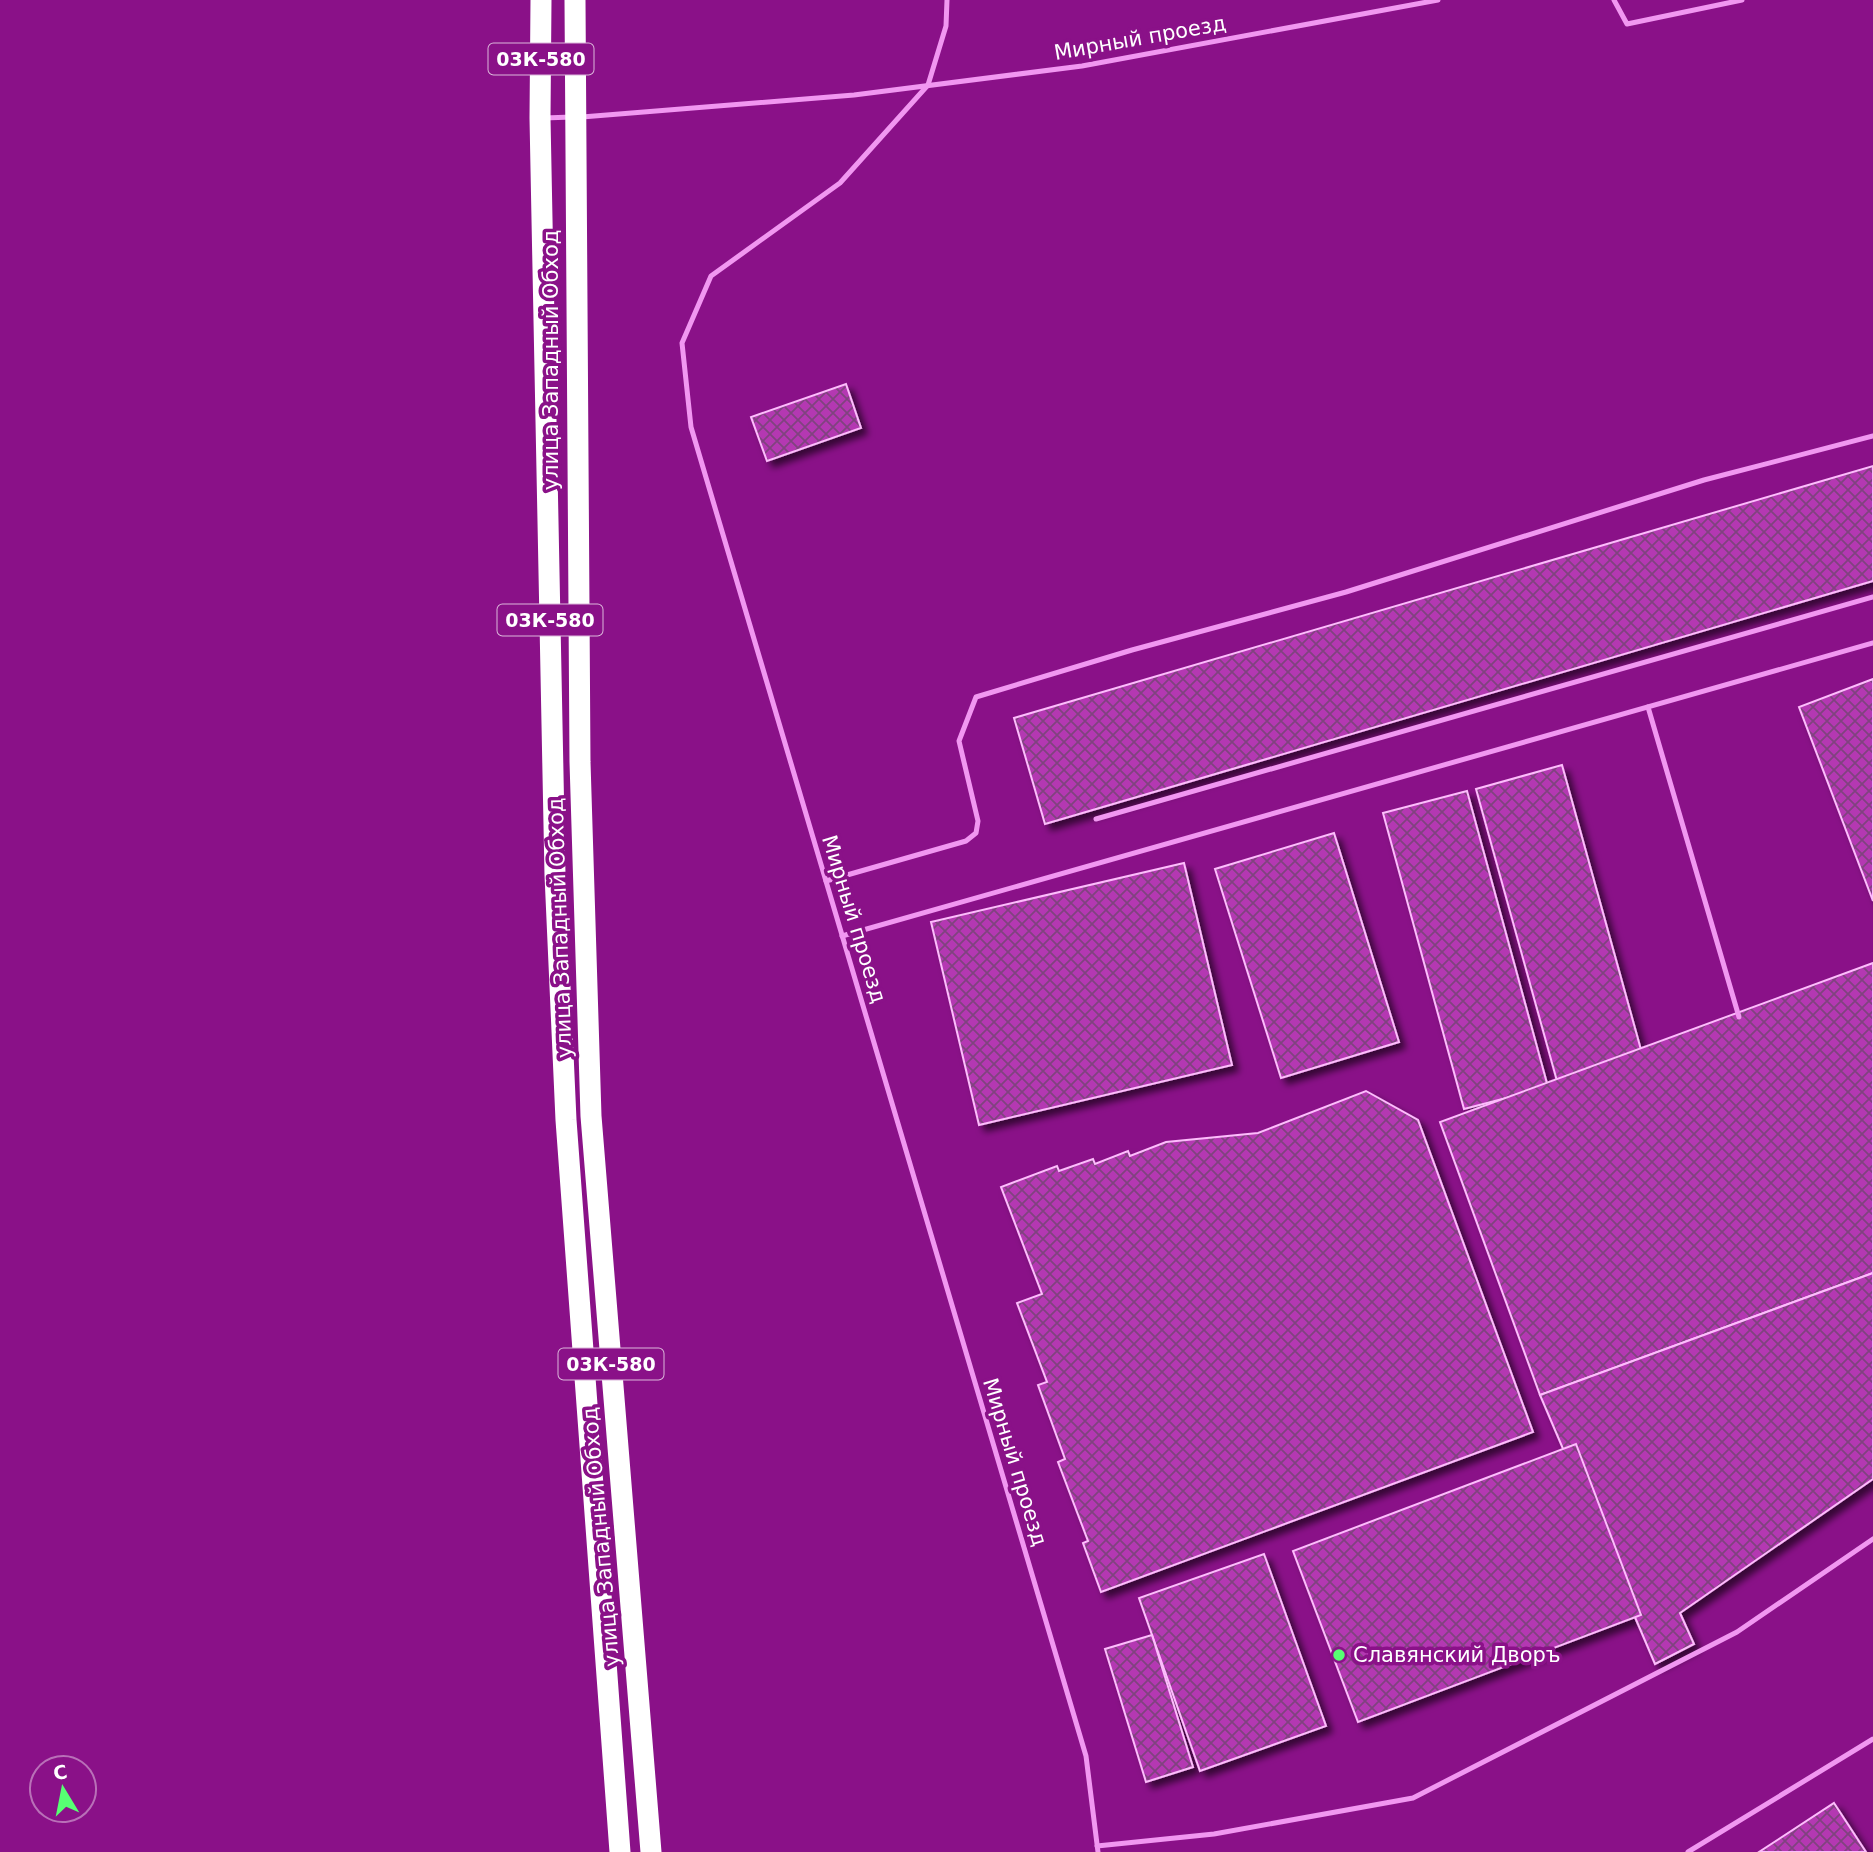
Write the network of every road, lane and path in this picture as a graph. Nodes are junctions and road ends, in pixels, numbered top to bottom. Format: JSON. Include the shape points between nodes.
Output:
{"nodes":[{"id":1,"x":541,"y":0,"type":"edge"},
{"id":2,"x":575,"y":0,"type":"edge"},
{"id":3,"x":947,"y":0,"type":"edge"},
{"id":4,"x":1438,"y":0,"type":"edge"},
{"id":5,"x":1614,"y":0,"type":"edge"},
{"id":6,"x":1742,"y":0,"type":"edge"},
{"id":7,"x":928,"y":85,"type":"junction"},
{"id":8,"x":575,"y":117,"type":"junction"},
{"id":9,"x":540,"y":118,"type":"junction"},
{"id":10,"x":1873,"y":436,"type":"edge"},
{"id":11,"x":1873,"y":597,"type":"edge"},
{"id":12,"x":1873,"y":643,"type":"edge"},
{"id":13,"x":1648,"y":707,"type":"junction"},
{"id":14,"x":1096,"y":819,"type":"dead end"},
{"id":15,"x":826,"y":881,"type":"junction"},
{"id":16,"x":842,"y":936,"type":"junction"},
{"id":17,"x":1739,"y":1017,"type":"dead end"},
{"id":18,"x":1873,"y":1539,"type":"edge"},
{"id":19,"x":1873,"y":1739,"type":"edge"},
{"id":20,"x":1098,"y":1849,"type":"edge"},
{"id":21,"x":620,"y":1852,"type":"edge"},
{"id":22,"x":651,"y":1852,"type":"edge"},
{"id":23,"x":1688,"y":1852,"type":"edge"}],
"edges":[{"from":1,"to":9,"type":"highway","name":"улица Западный Обход","number":"03К-580"},
{"from":2,"to":8,"type":"highway","name":"улица Западный Обход","number":"03К-580"},
{"from":3,"to":7,"type":"lane","name":"Мирный проезд","via":[[946,26]]},
{"from":4,"to":7,"type":"lane","name":"Мирный проезд","via":[[1082,66]]},
{"from":5,"to":6,"type":"lane","via":[[1627,24]]},
{"from":7,"to":8,"type":"lane","name":"Мирный проезд"},
{"from":7,"to":15,"type":"lane","name":"Мирный проезд","via":[[840,183],[711,276],[682,343],[691,427]]},
{"from":8,"to":9,"type":"lane","name":"Мирный проезд"},
{"from":8,"to":22,"type":"highway","name":"улица Западный Обход","number":"03К-580","via":[[580,775],[591,1116]]},
{"from":9,"to":21,"type":"highway","name":"улица Западный Обход","number":"03К-580","via":[[555,875],[565,1107]]},
{"from":10,"to":15,"type":"lane","via":[[1704,480],[1346,593],[975,697],[959,741],[978,821],[976,833],[966,841]]},
{"from":11,"to":14,"type":"lane"},
{"from":12,"to":13,"type":"lane"},
{"from":13,"to":16,"type":"lane"},
{"from":13,"to":17,"type":"lane"},
{"from":15,"to":16,"type":"lane","name":"Мирный проезд"},
{"from":16,"to":20,"type":"lane","name":"Мирный проезд","via":[[1087,1756]]},
{"from":18,"to":20,"type":"lane","via":[[1737,1632],[1413,1798],[1214,1835]]},
{"from":19,"to":23,"type":"lane"}]}
